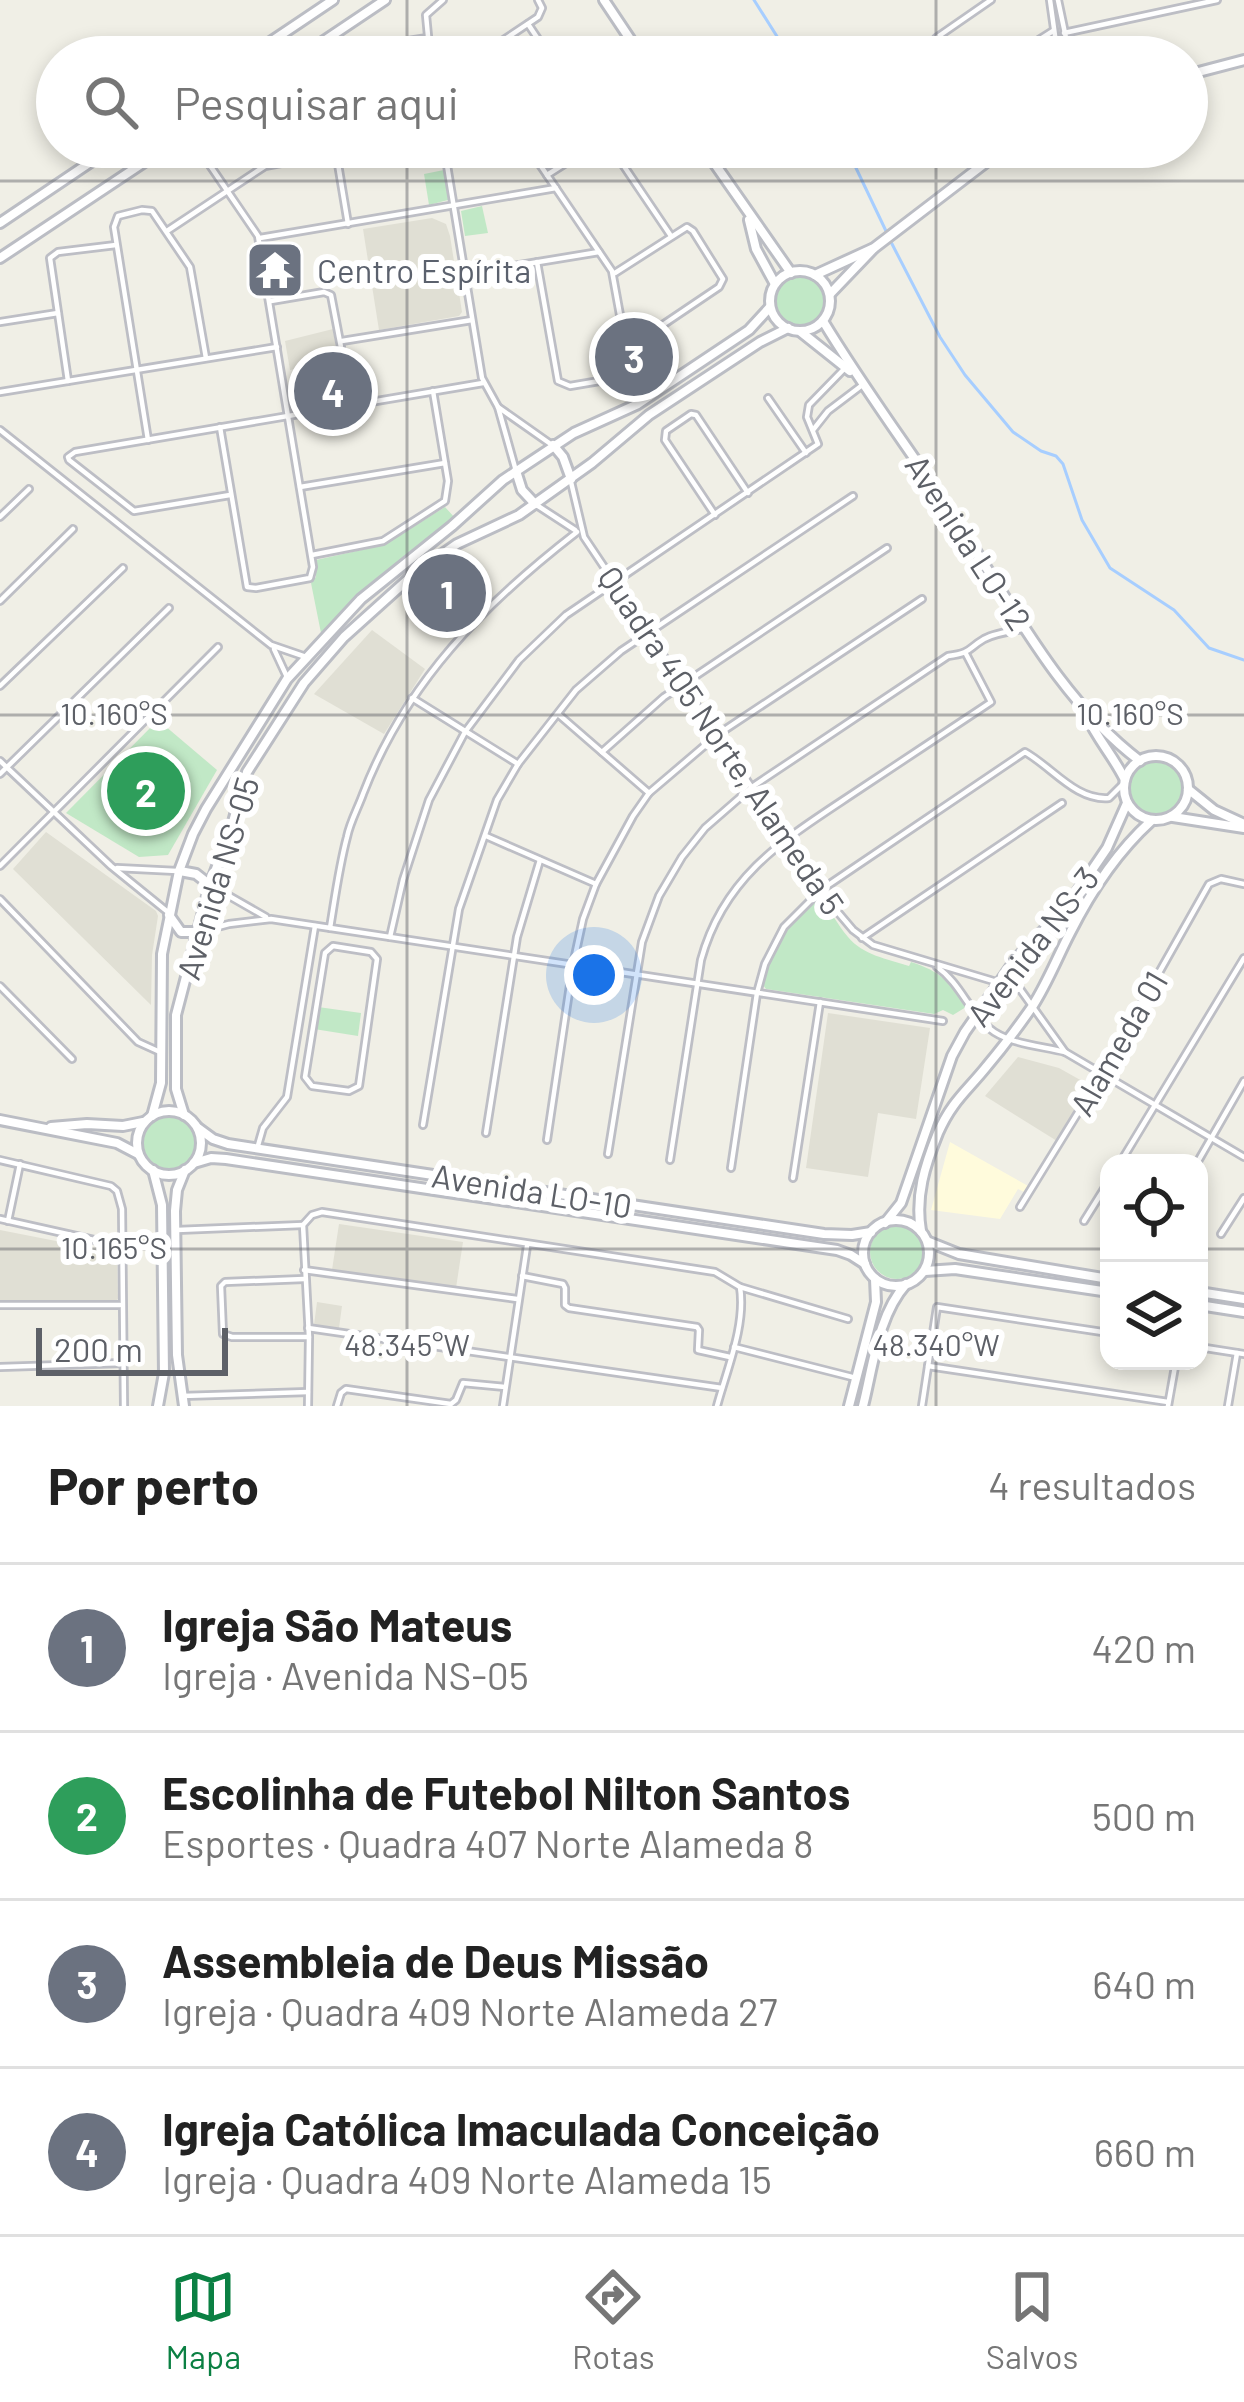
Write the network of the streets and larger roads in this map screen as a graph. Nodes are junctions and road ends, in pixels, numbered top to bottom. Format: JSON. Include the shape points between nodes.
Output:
{"nodes":[{"id":1,"x":333,"y":0,"type":"edge"},
{"id":2,"x":385,"y":0,"type":"edge"},
{"id":3,"x":443,"y":0,"type":"edge"},
{"id":4,"x":538,"y":0,"type":"edge"},
{"id":5,"x":604,"y":0,"type":"edge"},
{"id":6,"x":992,"y":0,"type":"edge"},
{"id":7,"x":1054,"y":0,"type":"edge"},
{"id":8,"x":1217,"y":0,"type":"edge"},
{"id":9,"x":1209,"y":2,"type":"edge"},
{"id":10,"x":320,"y":5,"type":"edge"},
{"id":11,"x":528,"y":24,"type":"junction"},
{"id":12,"x":1053,"y":31,"type":"junction"},
{"id":13,"x":1064,"y":33,"type":"junction"},
{"id":14,"x":277,"y":36,"type":"edge"},
{"id":15,"x":331,"y":36,"type":"edge"},
{"id":16,"x":427,"y":36,"type":"edge"},
{"id":17,"x":510,"y":36,"type":"edge"},
{"id":18,"x":536,"y":36,"type":"edge"},
{"id":19,"x":628,"y":36,"type":"edge"},
{"id":20,"x":939,"y":36,"type":"edge"},
{"id":21,"x":1045,"y":36,"type":"edge"},
{"id":22,"x":1054,"y":36,"type":"edge"},
{"id":23,"x":1065,"y":36,"type":"edge"},
{"id":24,"x":1244,"y":60,"type":"edge"},
{"id":25,"x":1208,"y":69,"type":"edge"},
{"id":26,"x":82,"y":168,"type":"edge"},
{"id":27,"x":135,"y":168,"type":"edge"},
{"id":28,"x":212,"y":168,"type":"edge"},
{"id":29,"x":262,"y":168,"type":"edge"},
{"id":30,"x":339,"y":168,"type":"edge"},
{"id":31,"x":448,"y":168,"type":"edge"},
{"id":32,"x":543,"y":168,"type":"edge"},
{"id":33,"x":559,"y":168,"type":"edge"},
{"id":34,"x":625,"y":168,"type":"edge"},
{"id":35,"x":717,"y":168,"type":"edge"},
{"id":36,"x":979,"y":168,"type":"edge"},
{"id":37,"x":548,"y":175,"type":"junction"},
{"id":38,"x":556,"y":188,"type":"junction"},
{"id":39,"x":228,"y":190,"type":"junction"},
{"id":40,"x":454,"y":206,"type":"junction"},
{"id":41,"x":746,"y":212,"type":"junction"},
{"id":42,"x":0,"y":223,"type":"edge"},
{"id":43,"x":348,"y":224,"type":"junction"},
{"id":44,"x":167,"y":231,"type":"junction"},
{"id":45,"x":670,"y":236,"type":"junction"},
{"id":46,"x":259,"y":238,"type":"junction"},
{"id":47,"x":117,"y":245,"type":"junction"},
{"id":48,"x":874,"y":248,"type":"junction"},
{"id":49,"x":599,"y":252,"type":"junction"},
{"id":50,"x":0,"y":258,"type":"edge"},
{"id":51,"x":537,"y":262,"type":"junction"},
{"id":52,"x":790,"y":273,"type":"junction"},
{"id":53,"x":465,"y":274,"type":"junction"},
{"id":54,"x":614,"y":274,"type":"junction"},
{"id":55,"x":814,"y":275,"type":"junction"},
{"id":56,"x":775,"y":284,"type":"junction"},
{"id":57,"x":829,"y":294,"type":"junction"},
{"id":58,"x":269,"y":301,"type":"junction"},
{"id":59,"x":770,"y":307,"type":"junction"},
{"id":60,"x":58,"y":313,"type":"junction"},
{"id":61,"x":472,"y":320,"type":"junction"},
{"id":62,"x":823,"y":321,"type":"junction"},
{"id":63,"x":0,"y":322,"type":"edge"},
{"id":64,"x":788,"y":328,"type":"junction"},
{"id":65,"x":800,"y":331,"type":"junction"},
{"id":66,"x":341,"y":341,"type":"junction"},
{"id":67,"x":277,"y":346,"type":"junction"},
{"id":68,"x":626,"y":349,"type":"junction"},
{"id":69,"x":206,"y":358,"type":"junction"},
{"id":70,"x":845,"y":368,"type":"junction"},
{"id":71,"x":137,"y":369,"type":"junction"},
{"id":72,"x":855,"y":374,"type":"junction"},
{"id":73,"x":68,"y":381,"type":"junction"},
{"id":74,"x":483,"y":383,"type":"junction"},
{"id":75,"x":863,"y":385,"type":"junction"},
{"id":76,"x":0,"y":392,"type":"edge"},
{"id":77,"x":433,"y":392,"type":"junction"},
{"id":78,"x":768,"y":398,"type":"dead end"},
{"id":79,"x":352,"y":405,"type":"junction"},
{"id":80,"x":498,"y":406,"type":"junction"},
{"id":81,"x":288,"y":416,"type":"junction"},
{"id":82,"x":220,"y":428,"type":"junction"},
{"id":83,"x":0,"y":430,"type":"edge"},
{"id":84,"x":813,"y":430,"type":"junction"},
{"id":85,"x":148,"y":440,"type":"junction"},
{"id":86,"x":554,"y":446,"type":"junction"},
{"id":87,"x":806,"y":453,"type":"junction"},
{"id":88,"x":445,"y":464,"type":"junction"},
{"id":89,"x":516,"y":471,"type":"junction"},
{"id":90,"x":571,"y":479,"type":"junction"},
{"id":91,"x":300,"y":487,"type":"junction"},
{"id":92,"x":29,"y":489,"type":"dead end"},
{"id":93,"x":748,"y":493,"type":"junction"},
{"id":94,"x":231,"y":494,"type":"junction"},
{"id":95,"x":853,"y":496,"type":"dead end"},
{"id":96,"x":536,"y":504,"type":"junction"},
{"id":97,"x":715,"y":515,"type":"junction"},
{"id":98,"x":0,"y":517,"type":"edge"},
{"id":99,"x":73,"y":530,"type":"dead end"},
{"id":100,"x":577,"y":532,"type":"junction"},
{"id":101,"x":584,"y":537,"type":"junction"},
{"id":102,"x":887,"y":548,"type":"dead end"},
{"id":103,"x":311,"y":555,"type":"junction"},
{"id":104,"x":123,"y":568,"type":"dead end"},
{"id":105,"x":615,"y":582,"type":"junction"},
{"id":106,"x":922,"y":599,"type":"dead end"},
{"id":107,"x":0,"y":601,"type":"edge"},
{"id":108,"x":169,"y":608,"type":"dead end"},
{"id":109,"x":1025,"y":628,"type":"junction"},
{"id":110,"x":649,"y":633,"type":"junction"},
{"id":111,"x":271,"y":645,"type":"junction"},
{"id":112,"x":218,"y":647,"type":"dead end"},
{"id":113,"x":965,"y":653,"type":"junction"},
{"id":114,"x":306,"y":657,"type":"junction"},
{"id":115,"x":287,"y":679,"type":"junction"},
{"id":116,"x":683,"y":684,"type":"junction"},
{"id":117,"x":0,"y":686,"type":"edge"},
{"id":118,"x":412,"y":698,"type":"junction"},
{"id":119,"x":1084,"y":709,"type":"junction"},
{"id":120,"x":556,"y":712,"type":"junction"},
{"id":121,"x":465,"y":732,"type":"junction"},
{"id":122,"x":717,"y":735,"type":"junction"},
{"id":123,"x":602,"y":752,"type":"junction"},
{"id":124,"x":0,"y":761,"type":"edge"},
{"id":125,"x":1140,"y":761,"type":"junction"},
{"id":126,"x":518,"y":764,"type":"junction"},
{"id":127,"x":6,"y":767,"type":"junction"},
{"id":128,"x":0,"y":774,"type":"edge"},
{"id":129,"x":1125,"y":781,"type":"junction"},
{"id":130,"x":752,"y":787,"type":"junction"},
{"id":131,"x":1188,"y":789,"type":"junction"},
{"id":132,"x":649,"y":793,"type":"junction"},
{"id":133,"x":1062,"y":803,"type":"dead end"},
{"id":134,"x":1127,"y":803,"type":"junction"},
{"id":135,"x":54,"y":809,"type":"junction"},
{"id":136,"x":1172,"y":816,"type":"junction"},
{"id":137,"x":1151,"y":821,"type":"junction"},
{"id":138,"x":1244,"y":826,"type":"edge"},
{"id":139,"x":484,"y":836,"type":"junction"},
{"id":140,"x":786,"y":838,"type":"junction"},
{"id":141,"x":540,"y":860,"type":"junction"},
{"id":142,"x":0,"y":866,"type":"edge"},
{"id":143,"x":112,"y":866,"type":"junction"},
{"id":144,"x":179,"y":871,"type":"junction"},
{"id":145,"x":596,"y":884,"type":"junction"},
{"id":146,"x":1244,"y":884,"type":"edge"},
{"id":147,"x":210,"y":885,"type":"junction"},
{"id":148,"x":821,"y":890,"type":"junction"},
{"id":149,"x":0,"y":899,"type":"edge"},
{"id":150,"x":169,"y":913,"type":"junction"},
{"id":151,"x":271,"y":919,"type":"junction"},
{"id":152,"x":315,"y":926,"type":"junction"},
{"id":153,"x":330,"y":928,"type":"junction"},
{"id":154,"x":199,"y":932,"type":"junction"},
{"id":155,"x":391,"y":938,"type":"junction"},
{"id":156,"x":862,"y":938,"type":"junction"},
{"id":157,"x":452,"y":947,"type":"junction"},
{"id":158,"x":513,"y":956,"type":"junction"},
{"id":159,"x":1244,"y":958,"type":"edge"},
{"id":160,"x":932,"y":964,"type":"junction"},
{"id":161,"x":573,"y":965,"type":"junction"},
{"id":162,"x":635,"y":974,"type":"junction"},
{"id":163,"x":1000,"y":982,"type":"junction"},
{"id":164,"x":697,"y":984,"type":"junction"},
{"id":165,"x":0,"y":986,"type":"edge"},
{"id":166,"x":757,"y":993,"type":"junction"},
{"id":167,"x":820,"y":1002,"type":"junction"},
{"id":168,"x":1033,"y":1005,"type":"junction"},
{"id":169,"x":301,"y":1013,"type":"junction"},
{"id":170,"x":313,"y":1015,"type":"junction"},
{"id":171,"x":978,"y":1016,"type":"junction"},
{"id":172,"x":943,"y":1022,"type":"dead end"},
{"id":173,"x":1008,"y":1038,"type":"junction"},
{"id":174,"x":1065,"y":1052,"type":"junction"},
{"id":175,"x":161,"y":1053,"type":"junction"},
{"id":176,"x":72,"y":1059,"type":"dead end"},
{"id":177,"x":1103,"y":1072,"type":"junction"},
{"id":178,"x":1244,"y":1081,"type":"edge"},
{"id":179,"x":1157,"y":1104,"type":"junction"},
{"id":180,"x":184,"y":1114,"type":"junction"},
{"id":181,"x":148,"y":1119,"type":"junction"},
{"id":182,"x":0,"y":1120,"type":"edge"},
{"id":183,"x":423,"y":1125,"type":"dead end"},
{"id":184,"x":36,"y":1127,"type":"junction"},
{"id":185,"x":198,"y":1128,"type":"junction"},
{"id":186,"x":486,"y":1133,"type":"dead end"},
{"id":187,"x":1212,"y":1138,"type":"junction"},
{"id":188,"x":547,"y":1140,"type":"dead end"},
{"id":189,"x":257,"y":1149,"type":"junction"},
{"id":190,"x":608,"y":1154,"type":"dead end"},
{"id":191,"x":1126,"y":1154,"type":"edge"},
{"id":192,"x":1202,"y":1154,"type":"edge"},
{"id":193,"x":139,"y":1155,"type":"junction"},
{"id":194,"x":1244,"y":1157,"type":"edge"},
{"id":195,"x":0,"y":1160,"type":"edge"},
{"id":196,"x":670,"y":1160,"type":"dead end"},
{"id":197,"x":194,"y":1163,"type":"junction"},
{"id":198,"x":20,"y":1164,"type":"junction"},
{"id":199,"x":731,"y":1168,"type":"dead end"},
{"id":200,"x":185,"y":1170,"type":"junction"},
{"id":201,"x":153,"y":1171,"type":"junction"},
{"id":202,"x":793,"y":1178,"type":"dead end"},
{"id":203,"x":1100,"y":1195,"type":"edge"},
{"id":204,"x":1244,"y":1198,"type":"edge"},
{"id":205,"x":1020,"y":1207,"type":"dead end"},
{"id":206,"x":4,"y":1220,"type":"edge"},
{"id":207,"x":1084,"y":1221,"type":"dead end"},
{"id":208,"x":885,"y":1222,"type":"junction"},
{"id":209,"x":303,"y":1225,"type":"junction"},
{"id":210,"x":176,"y":1230,"type":"junction"},
{"id":211,"x":921,"y":1231,"type":"junction"},
{"id":212,"x":871,"y":1232,"type":"junction"},
{"id":213,"x":1221,"y":1234,"type":"dead end"},
{"id":214,"x":927,"y":1242,"type":"junction"},
{"id":215,"x":527,"y":1244,"type":"junction"},
{"id":216,"x":122,"y":1246,"type":"junction"},
{"id":217,"x":865,"y":1264,"type":"junction"},
{"id":218,"x":304,"y":1270,"type":"junction"},
{"id":219,"x":923,"y":1272,"type":"junction"},
{"id":220,"x":522,"y":1276,"type":"junction"},
{"id":221,"x":874,"y":1277,"type":"junction"},
{"id":222,"x":1100,"y":1278,"type":"edge"},
{"id":223,"x":304,"y":1279,"type":"junction"},
{"id":224,"x":905,"y":1284,"type":"junction"},
{"id":225,"x":740,"y":1287,"type":"junction"},
{"id":226,"x":1100,"y":1291,"type":"edge"},
{"id":227,"x":1208,"y":1293,"type":"edge"},
{"id":228,"x":1244,"y":1298,"type":"edge"},
{"id":229,"x":517,"y":1299,"type":"junction"},
{"id":230,"x":0,"y":1305,"type":"edge"},
{"id":231,"x":123,"y":1305,"type":"junction"},
{"id":232,"x":1208,"y":1306,"type":"edge"},
{"id":233,"x":1244,"y":1312,"type":"edge"},
{"id":234,"x":848,"y":1319,"type":"dead end"},
{"id":235,"x":308,"y":1328,"type":"junction"},
{"id":236,"x":1100,"y":1332,"type":"edge"},
{"id":237,"x":309,"y":1337,"type":"junction"},
{"id":238,"x":734,"y":1347,"type":"junction"},
{"id":239,"x":1208,"y":1348,"type":"edge"},
{"id":240,"x":1240,"y":1353,"type":"edge"},
{"id":241,"x":509,"y":1356,"type":"junction"},
{"id":242,"x":730,"y":1357,"type":"junction"},
{"id":243,"x":124,"y":1363,"type":"junction"},
{"id":244,"x":928,"y":1366,"type":"junction"},
{"id":245,"x":0,"y":1367,"type":"edge"},
{"id":246,"x":1174,"y":1370,"type":"edge"},
{"id":247,"x":856,"y":1378,"type":"junction"},
{"id":248,"x":505,"y":1387,"type":"junction"},
{"id":249,"x":722,"y":1388,"type":"junction"},
{"id":250,"x":308,"y":1392,"type":"junction"},
{"id":251,"x":183,"y":1401,"type":"edge"},
{"id":252,"x":1168,"y":1404,"type":"edge"},
{"id":253,"x":124,"y":1406,"type":"edge"},
{"id":254,"x":158,"y":1406,"type":"edge"},
{"id":255,"x":308,"y":1406,"type":"edge"},
{"id":256,"x":337,"y":1406,"type":"edge"},
{"id":257,"x":503,"y":1406,"type":"edge"},
{"id":258,"x":717,"y":1406,"type":"edge"},
{"id":259,"x":849,"y":1406,"type":"edge"},
{"id":260,"x":863,"y":1406,"type":"edge"},
{"id":261,"x":922,"y":1406,"type":"edge"},
{"id":262,"x":1228,"y":1406,"type":"edge"}],
"edges":[{"from":1,"to":10,"type":"street"},
{"from":2,"to":15,"type":"street"},
{"from":3,"to":16,"type":"street","via":[[426,15]]},
{"from":4,"to":11,"type":"street","via":[[542,10]]},
{"from":5,"to":19,"type":"street"},
{"from":6,"to":20,"type":"street"},
{"from":7,"to":12,"type":"street"},
{"from":7,"to":13,"type":"street"},
{"from":8,"to":9,"type":"street"},
{"from":9,"to":13,"type":"street"},
{"from":10,"to":14,"type":"street"},
{"from":11,"to":17,"type":"street"},
{"from":11,"to":18,"type":"street"},
{"from":12,"to":21,"type":"street"},
{"from":12,"to":22,"type":"street"},
{"from":13,"to":23,"type":"street"},
{"from":24,"to":25,"type":"street"},
{"from":26,"to":42,"type":"street"},
{"from":27,"to":50,"type":"street"},
{"from":28,"to":39,"type":"street"},
{"from":29,"to":39,"type":"street"},
{"from":30,"to":43,"type":"street"},
{"from":31,"to":40,"type":"street"},
{"from":32,"to":37,"type":"street"},
{"from":33,"to":37,"type":"street"},
{"from":34,"to":45,"type":"street"},
{"from":35,"to":41,"type":"street"},
{"from":36,"to":48,"type":"street"},
{"from":37,"to":38,"type":"street"},
{"from":38,"to":40,"type":"street"},
{"from":38,"to":49,"type":"street"},
{"from":39,"to":44,"type":"street"},
{"from":39,"to":46,"type":"street"},
{"from":40,"to":43,"type":"street"},
{"from":40,"to":53,"type":"street"},
{"from":41,"to":52,"type":"street"},
{"from":41,"to":56,"type":"street"},
{"from":43,"to":46,"type":"street"},
{"from":44,"to":47,"type":"street","via":[[149,210],[123,213],[114,225]]},
{"from":44,"to":69,"type":"street","via":[[190,268]]},
{"from":45,"to":54,"type":"street"},
{"from":45,"to":68,"type":"street","via":[[688,227],[723,281]]},
{"from":46,"to":58,"type":"street"},
{"from":47,"to":60,"type":"street","via":[[52,256]]},
{"from":47,"to":71,"type":"street"},
{"from":48,"to":55,"type":"street"},
{"from":48,"to":57,"type":"street"},
{"from":49,"to":51,"type":"street"},
{"from":49,"to":54,"type":"street"},
{"from":51,"to":53,"type":"street"},
{"from":51,"to":68,"type":"street","via":[[562,384],[620,378]]},
{"from":52,"to":55,"type":"street"},
{"from":52,"to":56,"type":"street"},
{"from":53,"to":61,"type":"street"},
{"from":54,"to":68,"type":"street"},
{"from":55,"to":57,"type":"street"},
{"from":56,"to":59,"type":"street"},
{"from":57,"to":62,"type":"street"},
{"from":58,"to":66,"type":"street","via":[[329,293]]},
{"from":58,"to":67,"type":"street"},
{"from":59,"to":64,"type":"street"},
{"from":59,"to":86,"type":"street","name":"Avenida NS-05","via":[[749,330],[634,406]]},
{"from":60,"to":63,"type":"street"},
{"from":60,"to":73,"type":"street"},
{"from":61,"to":66,"type":"street"},
{"from":61,"to":74,"type":"street"},
{"from":62,"to":65,"type":"street"},
{"from":62,"to":72,"type":"street","name":"Avenida LO-12"},
{"from":64,"to":65,"type":"street"},
{"from":64,"to":90,"type":"street","name":"Avenida NS-05","via":[[649,415]]},
{"from":65,"to":70,"type":"street","name":"Avenida LO-12"},
{"from":66,"to":79,"type":"street"},
{"from":67,"to":69,"type":"street"},
{"from":67,"to":81,"type":"street"},
{"from":69,"to":71,"type":"street"},
{"from":70,"to":72,"type":"street","name":"Avenida LO-12"},
{"from":70,"to":84,"type":"street","via":[[809,405]]},
{"from":71,"to":73,"type":"street"},
{"from":71,"to":85,"type":"street"},
{"from":72,"to":75,"type":"street","name":"Avenida LO-12"},
{"from":73,"to":76,"type":"street"},
{"from":74,"to":77,"type":"street"},
{"from":74,"to":80,"type":"street"},
{"from":75,"to":84,"type":"street"},
{"from":75,"to":109,"type":"street","name":"Avenida LO-12"},
{"from":77,"to":79,"type":"street"},
{"from":77,"to":88,"type":"street"},
{"from":78,"to":87,"type":"street"},
{"from":79,"to":81,"type":"street"},
{"from":80,"to":86,"type":"street"},
{"from":80,"to":89,"type":"street"},
{"from":81,"to":82,"type":"street"},
{"from":81,"to":91,"type":"street"},
{"from":82,"to":85,"type":"street"},
{"from":82,"to":94,"type":"street"},
{"from":83,"to":111,"type":"street"},
{"from":84,"to":87,"type":"street","via":[[818,444]]},
{"from":85,"to":94,"type":"street","via":[[69,460],[134,511]]},
{"from":86,"to":89,"type":"street","name":"Avenida NS-05"},
{"from":86,"to":90,"type":"street"},
{"from":87,"to":93,"type":"street"},
{"from":88,"to":91,"type":"street"},
{"from":88,"to":103,"type":"street","via":[[442,504],[383,542]]},
{"from":89,"to":96,"type":"street"},
{"from":89,"to":114,"type":"street","name":"Avenida NS-05","via":[[373,588]]},
{"from":90,"to":96,"type":"street","name":"Avenida NS-05"},
{"from":90,"to":101,"type":"street"},
{"from":91,"to":103,"type":"street"},
{"from":92,"to":98,"type":"street"},
{"from":93,"to":97,"type":"street"},
{"from":93,"to":97,"type":"street","via":[[691,414],[664,440]]},
{"from":94,"to":103,"type":"street","via":[[247,587],[304,580],[312,576]]},
{"from":95,"to":110,"type":"street"},
{"from":96,"to":100,"type":"street"},
{"from":96,"to":147,"type":"street","name":"Avenida NS-05","via":[[414,574],[318,665],[247,772]]},
{"from":97,"to":105,"type":"street"},
{"from":99,"to":107,"type":"street"},
{"from":100,"to":101,"type":"street"},
{"from":100,"to":118,"type":"street","via":[[488,607]]},
{"from":101,"to":105,"type":"street","name":"Quadra 405 Norte, Alameda 5"},
{"from":102,"to":116,"type":"street"},
{"from":104,"to":117,"type":"street"},
{"from":105,"to":110,"type":"street","name":"Quadra 405 Norte, Alameda 5"},
{"from":105,"to":121,"type":"street","via":[[519,660]]},
{"from":106,"to":122,"type":"street"},
{"from":108,"to":127,"type":"street"},
{"from":109,"to":113,"type":"street","via":[[980,640]]},
{"from":109,"to":119,"type":"street","name":"Avenida LO-12"},
{"from":110,"to":116,"type":"street","name":"Quadra 405 Norte, Alameda 5"},
{"from":110,"to":120,"type":"street"},
{"from":111,"to":114,"type":"street"},
{"from":111,"to":115,"type":"street"},
{"from":112,"to":135,"type":"street"},
{"from":113,"to":130,"type":"street"},
{"from":113,"to":140,"type":"street","via":[[991,702]]},
{"from":114,"to":115,"type":"street","name":"Avenida NS-05"},
{"from":115,"to":144,"type":"street","name":"Avenida NS-05","via":[[206,809]]},
{"from":116,"to":122,"type":"street","name":"Quadra 405 Norte, Alameda 5"},
{"from":116,"to":123,"type":"street"},
{"from":118,"to":121,"type":"street"},
{"from":118,"to":153,"type":"street","via":[[347,835]]},
{"from":119,"to":125,"type":"street","name":"Avenida LO-12"},
{"from":119,"to":129,"type":"street","name":"Avenida LO-12"},
{"from":120,"to":123,"type":"street"},
{"from":120,"to":126,"type":"street"},
{"from":121,"to":126,"type":"street"},
{"from":121,"to":155,"type":"street","via":[[418,830]]},
{"from":122,"to":130,"type":"street","name":"Quadra 405 Norte, Alameda 5"},
{"from":122,"to":132,"type":"street"},
{"from":123,"to":132,"type":"street"},
{"from":124,"to":127,"type":"street"},
{"from":125,"to":129,"type":"street"},
{"from":125,"to":131,"type":"street","via":[[1170,760]]},
{"from":126,"to":139,"type":"street"},
{"from":127,"to":128,"type":"street"},
{"from":127,"to":135,"type":"street"},
{"from":129,"to":134,"type":"street"},
{"from":129,"to":148,"type":"street","via":[[1099,799],[1025,752]]},
{"from":130,"to":140,"type":"street","name":"Quadra 405 Norte, Alameda 5"},
{"from":130,"to":162,"type":"street","via":[[677,864],[649,920]]},
{"from":131,"to":136,"type":"street"},
{"from":131,"to":138,"type":"street"},
{"from":132,"to":145,"type":"street"},
{"from":133,"to":156,"type":"street"},
{"from":134,"to":137,"type":"street"},
{"from":134,"to":163,"type":"street","name":"Avenida NS-3","via":[[1069,904]]},
{"from":135,"to":142,"type":"street"},
{"from":135,"to":143,"type":"street"},
{"from":136,"to":137,"type":"street"},
{"from":136,"to":138,"type":"street"},
{"from":137,"to":168,"type":"street","name":"Avenida NS-3","via":[[1077,920]]},
{"from":139,"to":141,"type":"street"},
{"from":139,"to":157,"type":"street"},
{"from":140,"to":148,"type":"street","name":"Quadra 405 Norte, Alameda 5"},
{"from":140,"to":164,"type":"street","via":[[727,900]]},
{"from":141,"to":145,"type":"street"},
{"from":141,"to":158,"type":"street"},
{"from":143,"to":144,"type":"street"},
{"from":143,"to":150,"type":"street"},
{"from":144,"to":147,"type":"street"},
{"from":144,"to":150,"type":"street","name":"Avenida NS-05"},
{"from":145,"to":161,"type":"street"},
{"from":146,"to":177,"type":"street","name":"Alameda 01","via":[[1209,884]]},
{"from":147,"to":151,"type":"street"},
{"from":147,"to":154,"type":"street","name":"Avenida NS-05"},
{"from":148,"to":156,"type":"street","name":"Quadra 405 Norte, Alameda 5"},
{"from":148,"to":166,"type":"street","via":[[778,935]]},
{"from":149,"to":175,"type":"street","via":[[138,1042]]},
{"from":150,"to":154,"type":"street","via":[[181,932]]},
{"from":150,"to":175,"type":"street","name":"Avenida NS-05"},
{"from":151,"to":152,"type":"street"},
{"from":151,"to":154,"type":"street"},
{"from":152,"to":153,"type":"street"},
{"from":152,"to":169,"type":"street"},
{"from":153,"to":155,"type":"street"},
{"from":154,"to":180,"type":"street","name":"Avenida NS-05","via":[[175,1024]]},
{"from":155,"to":157,"type":"street"},
{"from":156,"to":160,"type":"street","name":"Quadra 405 Norte, Alameda 5"},
{"from":157,"to":158,"type":"street"},
{"from":157,"to":183,"type":"street"},
{"from":158,"to":161,"type":"street"},
{"from":158,"to":186,"type":"street"},
{"from":159,"to":179,"type":"street"},
{"from":160,"to":163,"type":"street","name":"Quadra 405 Norte, Alameda 5"},
{"from":160,"to":171,"type":"street","name":"Quadra 405 Norte, Alameda 5"},
{"from":161,"to":162,"type":"street"},
{"from":161,"to":188,"type":"street"},
{"from":162,"to":164,"type":"street"},
{"from":162,"to":190,"type":"street"},
{"from":163,"to":168,"type":"street","name":"Quadra 405 Norte, Alameda 5"},
{"from":163,"to":171,"type":"street","name":"Avenida NS-3"},
{"from":164,"to":166,"type":"street"},
{"from":164,"to":196,"type":"street"},
{"from":165,"to":176,"type":"street"},
{"from":166,"to":167,"type":"street"},
{"from":166,"to":199,"type":"street"},
{"from":167,"to":172,"type":"street"},
{"from":167,"to":202,"type":"street"},
{"from":168,"to":173,"type":"street","name":"Avenida NS-3"},
{"from":168,"to":174,"type":"street"},
{"from":169,"to":170,"type":"street"},
{"from":169,"to":189,"type":"street","via":[[287,1097]]},
{"from":170,"to":170,"type":"street","via":[[326,949],[375,954],[354,1090],[306,1081]]},
{"from":171,"to":173,"type":"street","name":"Quadra 405 Norte, Alameda 5"},
{"from":171,"to":208,"type":"street","name":"Avenida NS-3","via":[[952,1056],[900,1206]]},
{"from":173,"to":174,"type":"street","name":"Quadra 405 Norte, Alameda 5"},
{"from":173,"to":211,"type":"street","name":"Avenida NS-3","via":[[938,1133],[918,1200]]},
{"from":174,"to":177,"type":"street"},
{"from":175,"to":181,"type":"street","name":"Avenida NS-05"},
{"from":177,"to":179,"type":"street"},
{"from":177,"to":205,"type":"street","name":"Alameda 01"},
{"from":178,"to":187,"type":"street"},
{"from":179,"to":187,"type":"street"},
{"from":179,"to":191,"type":"street"},
{"from":180,"to":181,"type":"street"},
{"from":180,"to":185,"type":"street"},
{"from":181,"to":184,"type":"street"},
{"from":181,"to":193,"type":"street","name":"Avenida NS-05","via":[[137,1138]]},
{"from":182,"to":184,"type":"street"},
{"from":184,"to":193,"type":"street"},
{"from":185,"to":189,"type":"street","name":"Avenida LO-10"},
{"from":185,"to":197,"type":"street"},
{"from":187,"to":192,"type":"street"},
{"from":187,"to":194,"type":"street"},
{"from":189,"to":212,"type":"street","name":"Avenida LO-10","via":[[824,1234]]},
{"from":193,"to":201,"type":"street"},
{"from":195,"to":198,"type":"street"},
{"from":197,"to":200,"type":"street"},
{"from":197,"to":217,"type":"street","name":"Avenida LO-10","via":[[226,1159],[577,1211],[833,1250]]},
{"from":198,"to":206,"type":"street"},
{"from":198,"to":216,"type":"street","via":[[117,1191]]},
{"from":200,"to":201,"type":"street"},
{"from":200,"to":210,"type":"street"},
{"from":201,"to":254,"type":"street","via":[[162,1204]]},
{"from":203,"to":207,"type":"street"},
{"from":204,"to":213,"type":"street"},
{"from":206,"to":216,"type":"street"},
{"from":208,"to":211,"type":"street"},
{"from":208,"to":212,"type":"street","name":"Avenida NS-3"},
{"from":209,"to":210,"type":"street"},
{"from":209,"to":215,"type":"street","via":[[322,1212]]},
{"from":209,"to":218,"type":"street"},
{"from":210,"to":251,"type":"street"},
{"from":211,"to":214,"type":"street"},
{"from":212,"to":217,"type":"street"},
{"from":214,"to":219,"type":"street"},
{"from":214,"to":222,"type":"street"},
{"from":215,"to":220,"type":"street"},
{"from":215,"to":225,"type":"street","via":[[715,1272]]},
{"from":216,"to":231,"type":"street"},
{"from":217,"to":221,"type":"street"},
{"from":218,"to":223,"type":"street"},
{"from":218,"to":229,"type":"street"},
{"from":219,"to":224,"type":"street"},
{"from":219,"to":226,"type":"street","via":[[955,1269]]},
{"from":220,"to":229,"type":"street"},
{"from":220,"to":242,"type":"street","via":[[565,1285],[569,1308],[697,1328],[698,1350]]},
{"from":221,"to":224,"type":"street"},
{"from":221,"to":247,"type":"street","via":[[876,1302]]},
{"from":223,"to":235,"type":"street"},
{"from":223,"to":237,"type":"street","via":[[229,1281],[221,1286],[221,1324],[232,1337]]},
{"from":224,"to":260,"type":"street","via":[[886,1316]]},
{"from":225,"to":234,"type":"street"},
{"from":225,"to":238,"type":"street"},
{"from":227,"to":228,"type":"street"},
{"from":229,"to":241,"type":"street"},
{"from":230,"to":231,"type":"street"},
{"from":231,"to":243,"type":"street"},
{"from":232,"to":233,"type":"street"},
{"from":235,"to":237,"type":"street"},
{"from":235,"to":241,"type":"street"},
{"from":236,"to":244,"type":"street","via":[[937,1306]]},
{"from":237,"to":250,"type":"street"},
{"from":238,"to":242,"type":"street"},
{"from":238,"to":247,"type":"street"},
{"from":239,"to":240,"type":"street"},
{"from":240,"to":262,"type":"street"},
{"from":241,"to":248,"type":"street"},
{"from":241,"to":249,"type":"street"},
{"from":242,"to":249,"type":"street"},
{"from":243,"to":245,"type":"street"},
{"from":243,"to":253,"type":"street"},
{"from":244,"to":252,"type":"street"},
{"from":244,"to":261,"type":"street"},
{"from":246,"to":252,"type":"street"},
{"from":247,"to":259,"type":"street"},
{"from":248,"to":256,"type":"street","via":[[463,1383],[451,1403],[346,1389]]},
{"from":248,"to":257,"type":"street"},
{"from":249,"to":258,"type":"street"},
{"from":250,"to":251,"type":"street"},
{"from":250,"to":255,"type":"street"}]}
